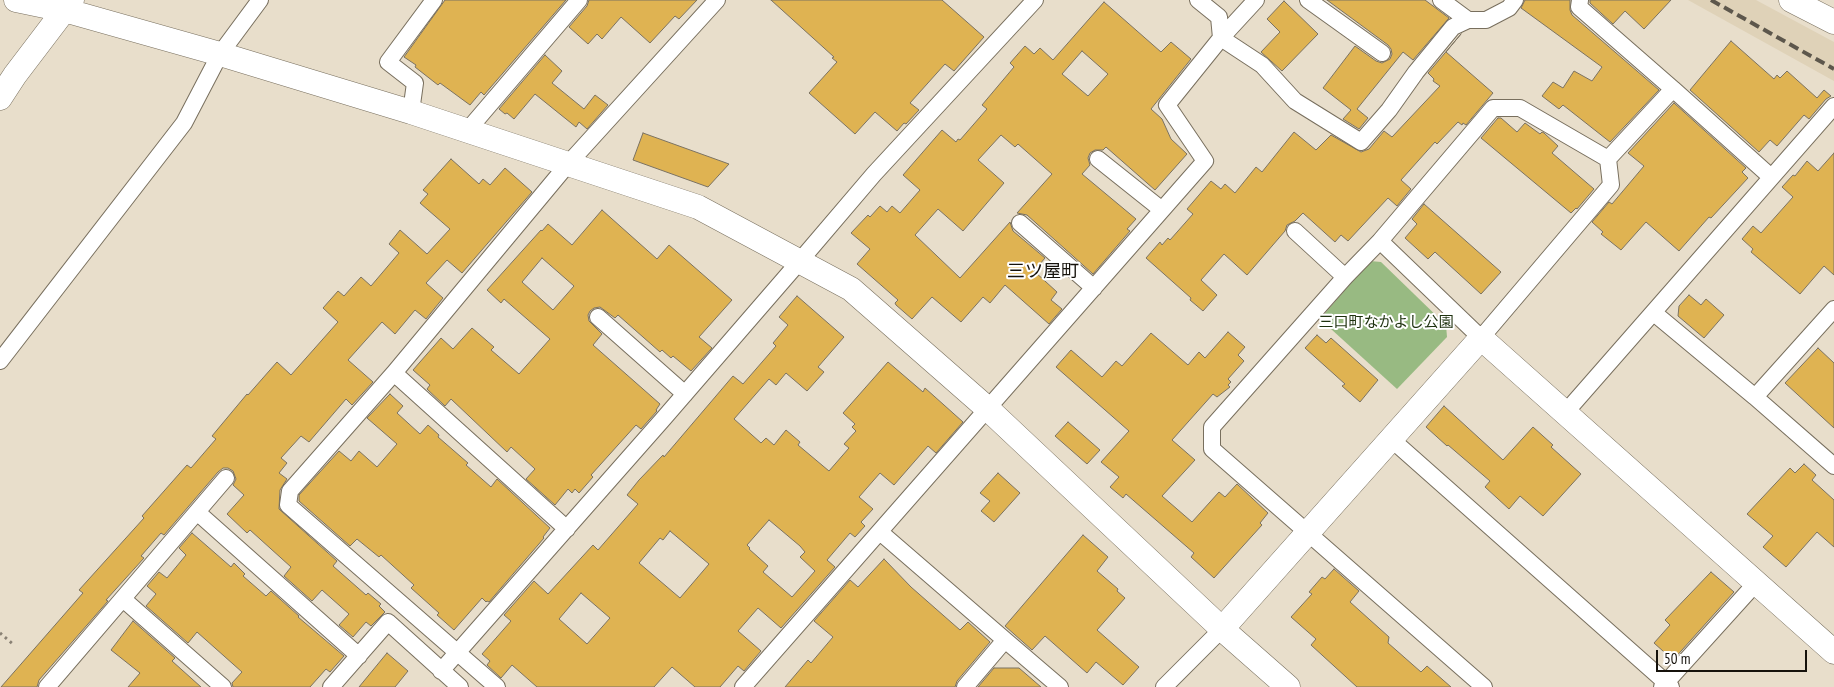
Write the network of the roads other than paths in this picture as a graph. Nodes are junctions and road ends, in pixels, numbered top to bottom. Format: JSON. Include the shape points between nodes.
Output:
{"nodes":[{"id":1,"x":16,"y":0,"type":"edge"},
{"id":2,"x":40,"y":0,"type":"edge"},
{"id":3,"x":260,"y":0,"type":"edge"},
{"id":4,"x":434,"y":0,"type":"edge"},
{"id":5,"x":578,"y":0,"type":"edge"},
{"id":6,"x":717,"y":0,"type":"edge"},
{"id":7,"x":1034,"y":0,"type":"edge"},
{"id":8,"x":1198,"y":0,"type":"edge"},
{"id":9,"x":1256,"y":0,"type":"edge"},
{"id":10,"x":1308,"y":0,"type":"edge"},
{"id":11,"x":1441,"y":0,"type":"edge"},
{"id":12,"x":1515,"y":0,"type":"edge"},
{"id":13,"x":1580,"y":0,"type":"edge"},
{"id":14,"x":1792,"y":0,"type":"edge"},
{"id":15,"x":68,"y":5,"type":"edge"},
{"id":16,"x":1468,"y":20,"type":"junction"},
{"id":17,"x":1834,"y":22,"type":"edge"},
{"id":18,"x":1221,"y":38,"type":"junction"},
{"id":19,"x":1382,"y":53,"type":"dead end"},
{"id":20,"x":220,"y":54,"type":"junction"},
{"id":21,"x":1672,"y":90,"type":"junction"},
{"id":22,"x":0,"y":98,"type":"edge"},
{"id":23,"x":1834,"y":106,"type":"edge"},
{"id":24,"x":411,"y":112,"type":"junction"},
{"id":25,"x":467,"y":131,"type":"junction"},
{"id":26,"x":1098,"y":159,"type":"dead end"},
{"id":27,"x":1608,"y":159,"type":"junction"},
{"id":28,"x":568,"y":164,"type":"junction"},
{"id":29,"x":1772,"y":176,"type":"junction"},
{"id":30,"x":1162,"y":210,"type":"junction"},
{"id":31,"x":1020,"y":223,"type":"dead end"},
{"id":32,"x":1296,"y":231,"type":"dead end"},
{"id":33,"x":1380,"y":241,"type":"junction"},
{"id":34,"x":800,"y":262,"type":"junction"},
{"id":35,"x":1345,"y":277,"type":"junction"},
{"id":36,"x":1094,"y":288,"type":"junction"},
{"id":37,"x":1834,"y":309,"type":"edge"},
{"id":38,"x":1654,"y":313,"type":"junction"},
{"id":39,"x":598,"y":317,"type":"dead end"},
{"id":40,"x":1481,"y":338,"type":"junction"},
{"id":41,"x":0,"y":361,"type":"edge"},
{"id":42,"x":394,"y":373,"type":"junction"},
{"id":43,"x":685,"y":394,"type":"junction"},
{"id":44,"x":1755,"y":396,"type":"junction"},
{"id":45,"x":988,"y":409,"type":"junction"},
{"id":46,"x":1565,"y":413,"type":"junction"},
{"id":47,"x":1390,"y":438,"type":"junction"},
{"id":48,"x":1834,"y":466,"type":"edge"},
{"id":49,"x":226,"y":478,"type":"dead end"},
{"id":50,"x":196,"y":512,"type":"junction"},
{"id":51,"x":567,"y":529,"type":"junction"},
{"id":52,"x":1308,"y":531,"type":"junction"},
{"id":53,"x":880,"y":532,"type":"junction"},
{"id":54,"x":1756,"y":583,"type":"junction"},
{"id":55,"x":123,"y":599,"type":"junction"},
{"id":56,"x":1222,"y":628,"type":"junction"},
{"id":57,"x":1006,"y":640,"type":"junction"},
{"id":58,"x":1834,"y":652,"type":"edge"},
{"id":59,"x":457,"y":653,"type":"junction"},
{"id":60,"x":358,"y":656,"type":"junction"},
{"id":61,"x":441,"y":671,"type":"junction"},
{"id":62,"x":1666,"y":685,"type":"edge"},
{"id":63,"x":47,"y":687,"type":"edge"},
{"id":64,"x":223,"y":687,"type":"edge"},
{"id":65,"x":332,"y":687,"type":"edge"},
{"id":66,"x":460,"y":687,"type":"edge"},
{"id":67,"x":497,"y":687,"type":"edge"},
{"id":68,"x":743,"y":687,"type":"edge"},
{"id":69,"x":964,"y":687,"type":"edge"},
{"id":70,"x":1060,"y":687,"type":"edge"},
{"id":71,"x":1164,"y":687,"type":"edge"},
{"id":72,"x":1288,"y":687,"type":"edge"},
{"id":73,"x":1484,"y":687,"type":"edge"}],
"edges":[{"from":1,"to":15,"type":"street"},
{"from":2,"to":15,"type":"street"},
{"from":3,"to":20,"type":"street"},
{"from":4,"to":24,"type":"street","via":[[388,62],[415,83]]},
{"from":5,"to":25,"type":"street"},
{"from":6,"to":28,"type":"street"},
{"from":7,"to":34,"type":"street","via":[[874,174]]},
{"from":8,"to":18,"type":"street","via":[[1219,17]]},
{"from":9,"to":18,"type":"street"},
{"from":10,"to":19,"type":"street"},
{"from":11,"to":16,"type":"street"},
{"from":12,"to":16,"type":"street","via":[[1509,8],[1486,20]]},
{"from":13,"to":21,"type":"street","via":[[1579,6]]},
{"from":14,"to":17,"type":"street"},
{"from":15,"to":20,"type":"street"},
{"from":15,"to":22,"type":"street"},
{"from":16,"to":18,"type":"street","via":[[1453,27],[1361,142],[1295,101],[1262,65]]},
{"from":18,"to":30,"type":"street","via":[[1167,106],[1205,161]]},
{"from":20,"to":24,"type":"street"},
{"from":20,"to":41,"type":"street","via":[[184,123]]},
{"from":21,"to":27,"type":"street"},
{"from":21,"to":29,"type":"street"},
{"from":23,"to":29,"type":"street"},
{"from":24,"to":25,"type":"street"},
{"from":25,"to":28,"type":"street"},
{"from":26,"to":30,"type":"street"},
{"from":27,"to":33,"type":"street","via":[[1520,108],[1493,108]]},
{"from":27,"to":40,"type":"street","via":[[1611,184]]},
{"from":28,"to":34,"type":"street","via":[[698,207]]},
{"from":28,"to":42,"type":"street"},
{"from":29,"to":38,"type":"street"},
{"from":30,"to":36,"type":"street"},
{"from":31,"to":36,"type":"street"},
{"from":32,"to":35,"type":"street"},
{"from":33,"to":35,"type":"street"},
{"from":33,"to":40,"type":"street"},
{"from":34,"to":43,"type":"street"},
{"from":34,"to":45,"type":"street","via":[[851,289]]},
{"from":35,"to":52,"type":"street","via":[[1212,427],[1212,449]]},
{"from":36,"to":45,"type":"street"},
{"from":37,"to":44,"type":"street"},
{"from":38,"to":44,"type":"street"},
{"from":38,"to":46,"type":"street"},
{"from":39,"to":43,"type":"street"},
{"from":40,"to":46,"type":"street"},
{"from":40,"to":47,"type":"street"},
{"from":42,"to":51,"type":"street"},
{"from":42,"to":59,"type":"street","via":[[290,491],[288,505]]},
{"from":43,"to":51,"type":"street"},
{"from":44,"to":48,"type":"street"},
{"from":45,"to":53,"type":"street"},
{"from":45,"to":56,"type":"street"},
{"from":46,"to":54,"type":"street"},
{"from":47,"to":52,"type":"street"},
{"from":47,"to":62,"type":"street"},
{"from":49,"to":50,"type":"street"},
{"from":50,"to":55,"type":"street"},
{"from":50,"to":60,"type":"street"},
{"from":51,"to":59,"type":"street"},
{"from":52,"to":56,"type":"street"},
{"from":52,"to":73,"type":"street"},
{"from":53,"to":57,"type":"street"},
{"from":53,"to":68,"type":"street"},
{"from":54,"to":58,"type":"street"},
{"from":54,"to":62,"type":"street"},
{"from":55,"to":63,"type":"street"},
{"from":55,"to":64,"type":"street"},
{"from":56,"to":71,"type":"street"},
{"from":56,"to":72,"type":"street"},
{"from":57,"to":69,"type":"street"},
{"from":57,"to":70,"type":"street"},
{"from":59,"to":61,"type":"street"},
{"from":59,"to":67,"type":"street"},
{"from":60,"to":61,"type":"street","via":[[388,622]]},
{"from":60,"to":65,"type":"street"},
{"from":61,"to":66,"type":"street"}]}
